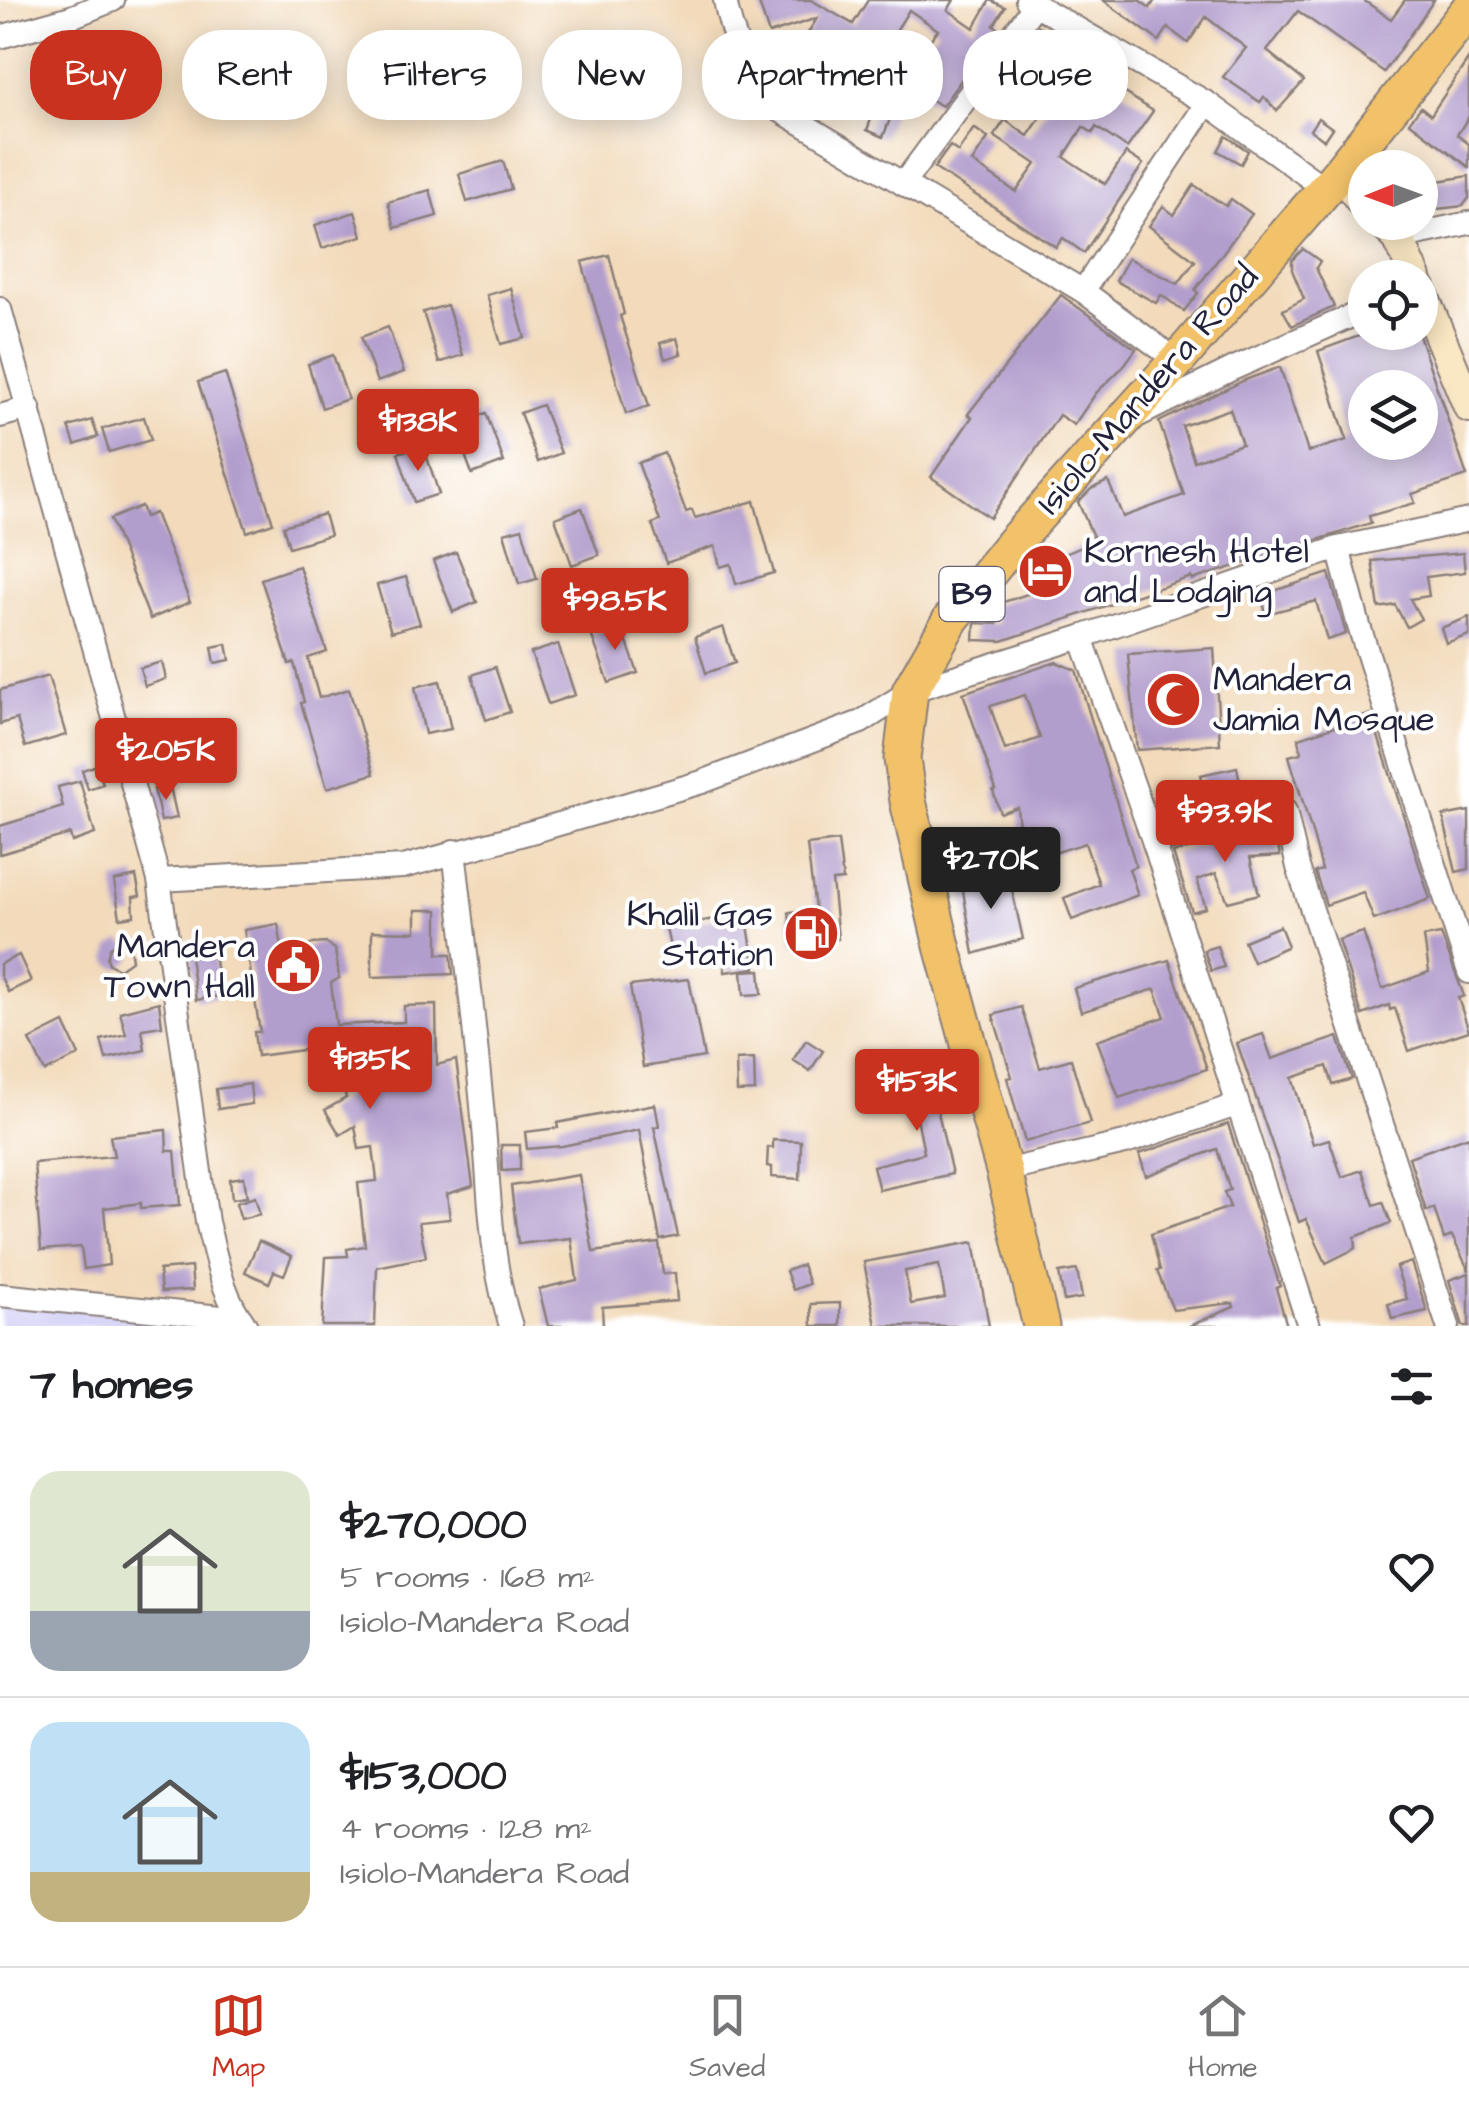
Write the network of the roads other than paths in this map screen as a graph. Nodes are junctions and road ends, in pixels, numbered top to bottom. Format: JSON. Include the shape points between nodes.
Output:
{"nodes":[{"id":1,"x":113,"y":0,"type":"edge"},
{"id":2,"x":725,"y":0,"type":"edge"},
{"id":3,"x":1031,"y":3,"type":"edge"},
{"id":4,"x":1467,"y":4,"type":"edge"},
{"id":5,"x":0,"y":38,"type":"edge"},
{"id":6,"x":1207,"y":103,"type":"junction"},
{"id":7,"x":1332,"y":180,"type":"junction"},
{"id":8,"x":903,"y":184,"type":"junction"},
{"id":9,"x":1348,"y":193,"type":"edge"},
{"id":10,"x":1469,"y":223,"type":"edge"},
{"id":11,"x":1438,"y":226,"type":"edge"},
{"id":12,"x":1083,"y":291,"type":"junction"},
{"id":13,"x":0,"y":309,"type":"edge"},
{"id":14,"x":1348,"y":318,"type":"edge"},
{"id":15,"x":1438,"y":332,"type":"edge"},
{"id":16,"x":1177,"y":361,"type":"junction"},
{"id":17,"x":1469,"y":407,"type":"edge"},
{"id":18,"x":29,"y":408,"type":"junction"},
{"id":19,"x":0,"y":416,"type":"edge"},
{"id":20,"x":1117,"y":426,"type":"junction"},
{"id":21,"x":1469,"y":520,"type":"edge"},
{"id":22,"x":1338,"y":548,"type":"junction"},
{"id":23,"x":1081,"y":637,"type":"junction"},
{"id":24,"x":910,"y":691,"type":"junction"},
{"id":25,"x":1154,"y":844,"type":"junction"},
{"id":26,"x":454,"y":852,"type":"junction"},
{"id":27,"x":160,"y":880,"type":"junction"},
{"id":28,"x":1469,"y":972,"type":"edge"},
{"id":29,"x":1236,"y":1105,"type":"junction"},
{"id":30,"x":1004,"y":1172,"type":"junction"},
{"id":31,"x":0,"y":1294,"type":"edge"},
{"id":32,"x":244,"y":1323,"type":"edge"},
{"id":33,"x":511,"y":1326,"type":"edge"},
{"id":34,"x":1041,"y":1326,"type":"edge"},
{"id":35,"x":1310,"y":1326,"type":"edge"},
{"id":36,"x":1448,"y":1326,"type":"edge"}],
"edges":[{"from":1,"to":5,"type":"street"},
{"from":2,"to":8,"type":"street","via":[[745,67],[771,105]]},
{"from":3,"to":6,"type":"street"},
{"from":3,"to":8,"type":"street"},
{"from":4,"to":7,"type":"highway","name":"Isiolo-Mandera Road","number":"B9"},
{"from":6,"to":7,"type":"street"},
{"from":6,"to":12,"type":"street"},
{"from":7,"to":9,"type":"main road"},
{"from":7,"to":16,"type":"highway","name":"Isiolo-Mandera Road","number":"B9"},
{"from":8,"to":12,"type":"street"},
{"from":10,"to":11,"type":"street"},
{"from":12,"to":16,"type":"street"},
{"from":13,"to":18,"type":"street"},
{"from":14,"to":20,"type":"street"},
{"from":15,"to":17,"type":"main road"},
{"from":16,"to":20,"type":"highway","name":"Isiolo-Mandera Road","number":"B9"},
{"from":18,"to":19,"type":"street"},
{"from":18,"to":27,"type":"street"},
{"from":20,"to":24,"type":"highway","name":"Isiolo-Mandera Road","number":"B9","via":[[952,618]]},
{"from":21,"to":22,"type":"street"},
{"from":22,"to":23,"type":"street"},
{"from":22,"to":28,"type":"street"},
{"from":23,"to":24,"type":"street"},
{"from":23,"to":25,"type":"street"},
{"from":24,"to":26,"type":"street","via":[[860,722],[702,782]]},
{"from":24,"to":30,"type":"highway","name":"Isiolo-Mandera Road","number":"B9","via":[[902,760],[908,801]]},
{"from":25,"to":29,"type":"street"},
{"from":25,"to":36,"type":"street","via":[[1268,811],[1285,812]]},
{"from":26,"to":27,"type":"street","via":[[404,867]]},
{"from":26,"to":33,"type":"street","via":[[496,1261]]},
{"from":27,"to":32,"type":"street","via":[[207,1222]]},
{"from":29,"to":30,"type":"street","via":[[1125,1143]]},
{"from":29,"to":35,"type":"street"},
{"from":30,"to":34,"type":"highway","name":"Isiolo-Mandera Road","number":"B9"},
{"from":31,"to":32,"type":"street"}]}
